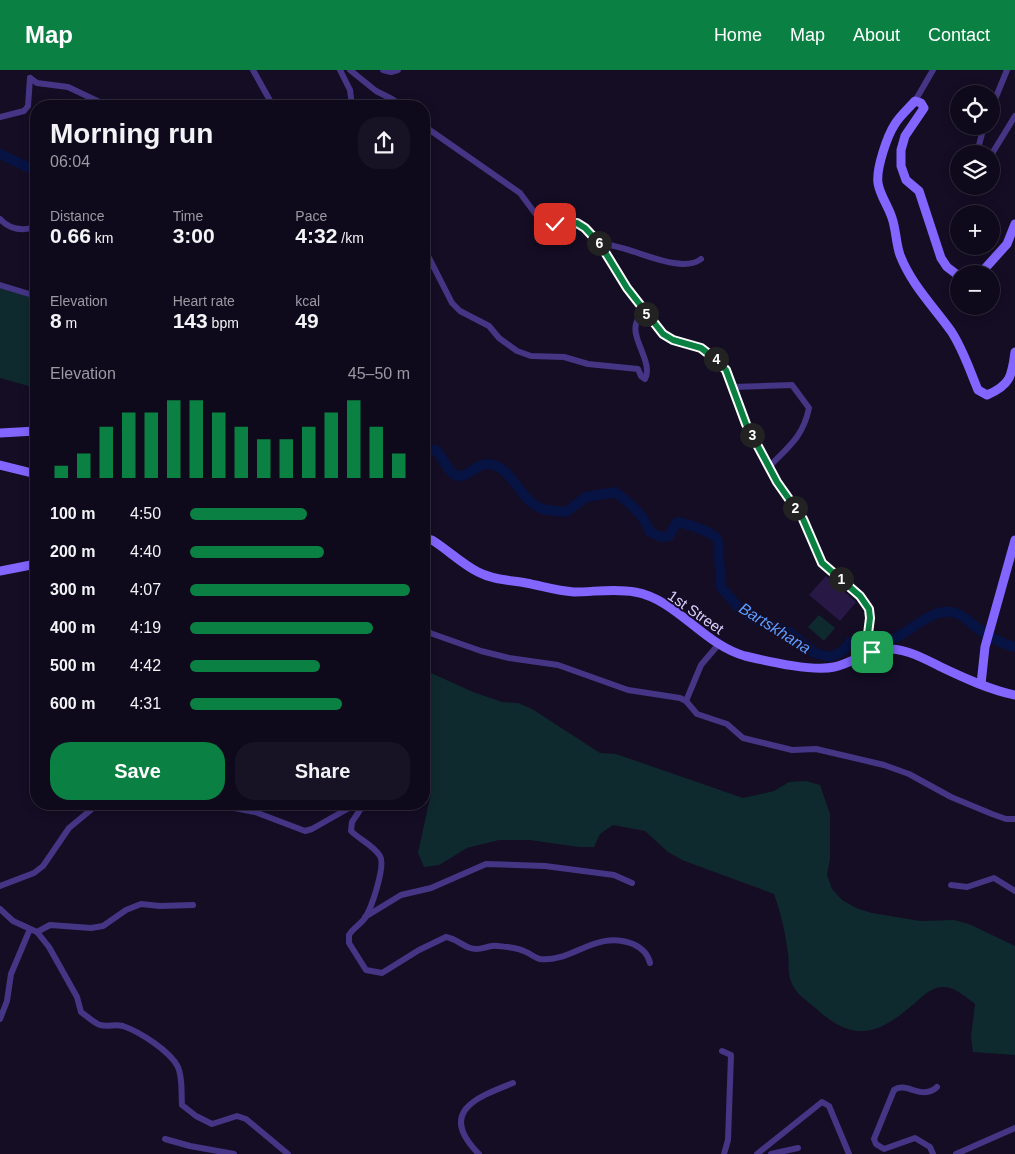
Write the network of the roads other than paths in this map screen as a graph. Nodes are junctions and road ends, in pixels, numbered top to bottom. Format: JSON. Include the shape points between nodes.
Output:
{"nodes":[{"id":1,"x":253,"y":70,"type":"edge"},
{"id":2,"x":340,"y":70,"type":"edge"},
{"id":3,"x":350,"y":70,"type":"edge"},
{"id":4,"x":383,"y":70,"type":"edge"},
{"id":5,"x":398,"y":70,"type":"edge"},
{"id":6,"x":933,"y":70,"type":"edge"},
{"id":7,"x":1007,"y":70,"type":"edge"},
{"id":8,"x":1000,"y":87,"type":"edge"},
{"id":9,"x":95,"y":100,"type":"edge"},
{"id":10,"x":270,"y":100,"type":"edge"},
{"id":11,"x":351,"y":100,"type":"edge"},
{"id":12,"x":393,"y":100,"type":"edge"},
{"id":13,"x":915,"y":101,"type":"junction"},
{"id":14,"x":1015,"y":116,"type":"edge"},
{"id":15,"x":0,"y":117,"type":"edge"},
{"id":16,"x":430,"y":130,"type":"edge"},
{"id":17,"x":997,"y":145,"type":"edge"},
{"id":18,"x":0,"y":219,"type":"edge"},
{"id":19,"x":1015,"y":224,"type":"edge"},
{"id":20,"x":30,"y":229,"type":"edge"},
{"id":21,"x":600,"y":244,"type":"junction"},
{"id":22,"x":701,"y":259,"type":"dead end"},
{"id":23,"x":430,"y":261,"type":"edge"},
{"id":24,"x":988,"y":265,"type":"edge"},
{"id":25,"x":950,"y":269,"type":"edge"},
{"id":26,"x":0,"y":285,"type":"edge"},
{"id":27,"x":30,"y":294,"type":"edge"},
{"id":28,"x":644,"y":312,"type":"junction"},
{"id":29,"x":1015,"y":352,"type":"edge"},
{"id":30,"x":734,"y":387,"type":"junction"},
{"id":31,"x":30,"y":430,"type":"edge"},
{"id":32,"x":0,"y":433,"type":"edge"},
{"id":33,"x":0,"y":465,"type":"edge"},
{"id":34,"x":770,"y":466,"type":"junction"},
{"id":35,"x":30,"y":472,"type":"edge"},
{"id":36,"x":1015,"y":540,"type":"edge"},
{"id":37,"x":430,"y":541,"type":"edge"},
{"id":38,"x":30,"y":565,"type":"edge"},
{"id":39,"x":0,"y":572,"type":"edge"},
{"id":40,"x":430,"y":633,"type":"edge"},
{"id":41,"x":718,"y":645,"type":"junction"},
{"id":42,"x":871,"y":650,"type":"junction"},
{"id":43,"x":981,"y":684,"type":"junction"},
{"id":44,"x":1015,"y":695,"type":"edge"},
{"id":45,"x":686,"y":701,"type":"junction"},
{"id":46,"x":91,"y":810,"type":"edge"},
{"id":47,"x":245,"y":810,"type":"edge"},
{"id":48,"x":345,"y":810,"type":"edge"},
{"id":49,"x":360,"y":810,"type":"edge"},
{"id":50,"x":1015,"y":819,"type":"edge"},
{"id":51,"x":632,"y":883,"type":"dead end"},
{"id":52,"x":951,"y":885,"type":"dead end"},
{"id":53,"x":0,"y":886,"type":"edge"},
{"id":54,"x":1015,"y":891,"type":"edge"},
{"id":55,"x":194,"y":905,"type":"dead end"},
{"id":56,"x":0,"y":909,"type":"edge"},
{"id":57,"x":365,"y":918,"type":"junction"},
{"id":58,"x":34,"y":931,"type":"junction"},
{"id":59,"x":650,"y":963,"type":"dead end"},
{"id":60,"x":0,"y":1019,"type":"edge"},
{"id":61,"x":722,"y":1051,"type":"dead end"},
{"id":62,"x":513,"y":1084,"type":"dead end"},
{"id":63,"x":937,"y":1087,"type":"dead end"},
{"id":64,"x":1015,"y":1128,"type":"edge"},
{"id":65,"x":165,"y":1138,"type":"dead end"},
{"id":66,"x":798,"y":1148,"type":"dead end"},
{"id":67,"x":234,"y":1154,"type":"edge"},
{"id":68,"x":288,"y":1154,"type":"edge"},
{"id":69,"x":480,"y":1154,"type":"edge"},
{"id":70,"x":724,"y":1154,"type":"edge"},
{"id":71,"x":757,"y":1154,"type":"edge"},
{"id":72,"x":771,"y":1154,"type":"edge"},
{"id":73,"x":848,"y":1154,"type":"edge"},
{"id":74,"x":933,"y":1154,"type":"edge"},
{"id":75,"x":956,"y":1154,"type":"edge"}],
"edges":[{"from":1,"to":10,"type":"street"},
{"from":2,"to":11,"type":"street"},
{"from":3,"to":12,"type":"street","via":[[376,91]]},
{"from":4,"to":5,"type":"street"},
{"from":6,"to":13,"type":"street"},
{"from":7,"to":8,"type":"street"},
{"from":9,"to":15,"type":"street","via":[[68,87],[37,84],[30,78],[28,106],[24,112]]},
{"from":13,"to":25,"type":"street","via":[[924,108],[905,136],[901,166],[906,180],[920,191],[941,258]]},
{"from":13,"to":29,"type":"street","via":[[890,133],[877,174],[900,254],[922,295],[951,332],[978,390],[987,395],[1010,379]]},
{"from":14,"to":17,"type":"street"},
{"from":16,"to":21,"type":"street","via":[[520,193],[545,222],[577,223]]},
{"from":18,"to":20,"type":"street","via":[[14,229]]},
{"from":19,"to":24,"type":"street","via":[[1007,244]]},
{"from":21,"to":22,"type":"street","via":[[614,244],[671,263]]},
{"from":21,"to":28,"type":"street"},
{"from":23,"to":28,"type":"street","via":[[447,296],[460,311],[488,326],[516,351],[531,356],[564,357],[588,364],[638,369],[646,379],[635,328]]},
{"from":26,"to":27,"type":"street"},
{"from":28,"to":30,"type":"street","via":[[663,334],[701,348],[714,358],[726,370]]},
{"from":30,"to":34,"type":"street","via":[[746,424]]},
{"from":30,"to":34,"type":"street","via":[[792,384],[810,408],[800,434]]},
{"from":31,"to":32,"type":"street"},
{"from":33,"to":35,"type":"street"},
{"from":34,"to":42,"type":"street","via":[[777,482],[803,519],[822,563],[860,596],[869,609]]},
{"from":36,"to":43,"type":"street","via":[[985,647]]},
{"from":37,"to":41,"type":"street","name":"1st Street","via":[[480,574],[503,580],[559,591],[636,592],[675,611]]},
{"from":38,"to":39,"type":"street"},
{"from":40,"to":45,"type":"street","via":[[481,651],[558,665],[628,690],[669,695]]},
{"from":41,"to":42,"type":"street","name":"1st Street","via":[[743,655],[804,667],[834,668]]},
{"from":41,"to":45,"type":"street","via":[[701,665]]},
{"from":42,"to":43,"type":"street","name":"1st Street","via":[[889,648],[910,652]]},
{"from":43,"to":44,"type":"street","name":"1st Street"},
{"from":45,"to":50,"type":"street","via":[[697,714],[727,724],[744,738],[792,750],[816,749],[884,764],[984,811]]},
{"from":46,"to":53,"type":"street","via":[[69,828],[43,866],[34,873]]},
{"from":47,"to":48,"type":"street","via":[[304,831]]},
{"from":49,"to":57,"type":"street","via":[[352,822],[351,831],[381,858],[381,870]]},
{"from":51,"to":57,"type":"street","via":[[614,875],[545,866],[486,864],[431,888],[402,895]]},
{"from":52,"to":54,"type":"street","via":[[967,887],[994,878]]},
{"from":55,"to":58,"type":"street","via":[[141,904],[103,926],[50,925]]},
{"from":56,"to":58,"type":"street","via":[[13,921]]},
{"from":57,"to":59,"type":"street","via":[[348,935],[349,943],[366,970],[372,972],[382,973],[446,937],[462,942],[468,948],[511,948],[526,951],[539,959],[563,956],[609,940],[627,942],[644,951]]},
{"from":58,"to":60,"type":"street","via":[[11,974],[7,1001]]},
{"from":58,"to":68,"type":"street","via":[[49,947],[72,987],[81,1012],[99,1025],[122,1026],[138,1033],[158,1046],[178,1066],[182,1080],[182,1105],[212,1124],[237,1116],[246,1119]]},
{"from":61,"to":70,"type":"street","via":[[731,1055],[728,1140]]},
{"from":62,"to":69,"type":"street","via":[[473,1100],[463,1110],[460,1122],[463,1133]]},
{"from":63,"to":74,"type":"street","via":[[925,1093],[900,1087],[894,1090],[874,1139],[879,1148],[884,1149],[914,1138],[930,1147]]},
{"from":64,"to":75,"type":"street"},
{"from":65,"to":67,"type":"street"},
{"from":66,"to":72,"type":"street"},
{"from":71,"to":73,"type":"street","via":[[822,1102],[829,1106]]}]}
